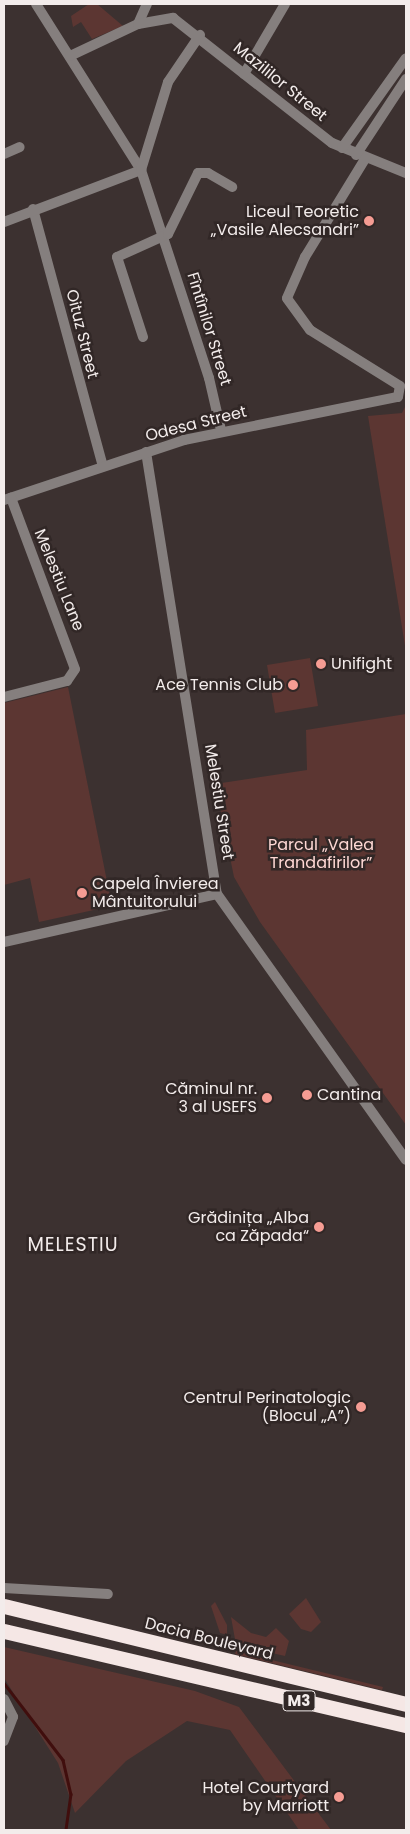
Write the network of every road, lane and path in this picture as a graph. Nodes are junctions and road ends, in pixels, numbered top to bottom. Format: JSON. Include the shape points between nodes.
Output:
{"nodes":[{"id":1,"x":36,"y":4,"type":"edge"},
{"id":2,"x":147,"y":4,"type":"edge"},
{"id":3,"x":286,"y":4,"type":"edge"},
{"id":4,"x":138,"y":24,"type":"junction"},
{"id":5,"x":200,"y":35,"type":"junction"},
{"id":6,"x":70,"y":56,"type":"junction"},
{"id":7,"x":406,"y":58,"type":"edge"},
{"id":8,"x":244,"y":74,"type":"junction"},
{"id":9,"x":406,"y":78,"type":"edge"},
{"id":10,"x":20,"y":147,"type":"dead end"},
{"id":11,"x":342,"y":148,"type":"junction"},
{"id":12,"x":4,"y":154,"type":"edge"},
{"id":13,"x":360,"y":157,"type":"junction"},
{"id":14,"x":141,"y":170,"type":"junction"},
{"id":15,"x":406,"y":173,"type":"edge"},
{"id":16,"x":232,"y":187,"type":"dead end"},
{"id":17,"x":34,"y":210,"type":"junction"},
{"id":18,"x":4,"y":222,"type":"edge"},
{"id":19,"x":164,"y":237,"type":"junction"},
{"id":20,"x":143,"y":337,"type":"dead end"},
{"id":21,"x":221,"y":430,"type":"junction"},
{"id":22,"x":146,"y":452,"type":"junction"},
{"id":23,"x":103,"y":466,"type":"junction"},
{"id":24,"x":7,"y":499,"type":"edge"},
{"id":25,"x":4,"y":697,"type":"edge"},
{"id":26,"x":216,"y":894,"type":"junction"},
{"id":27,"x":4,"y":942,"type":"edge"},
{"id":28,"x":406,"y":1160,"type":"edge"},
{"id":29,"x":4,"y":1588,"type":"edge"},
{"id":30,"x":108,"y":1594,"type":"dead end"},
{"id":31,"x":4,"y":1606,"type":"edge"},
{"id":32,"x":4,"y":1631,"type":"edge"},
{"id":33,"x":4,"y":1699,"type":"edge"},
{"id":34,"x":406,"y":1704,"type":"edge"},
{"id":35,"x":406,"y":1725,"type":"edge"},
{"id":36,"x":4,"y":1741,"type":"edge"}],
"edges":[{"from":1,"to":6,"type":"street","name":"Fîntînilor Street"},
{"from":2,"to":4,"type":"street"},
{"from":3,"to":8,"type":"street"},
{"from":4,"to":5,"type":"street","name":"Mazililor Street","via":[[173,18]]},
{"from":4,"to":6,"type":"street","name":"Mazililor Street"},
{"from":5,"to":8,"type":"street","name":"Mazililor Street"},
{"from":5,"to":14,"type":"street","via":[[168,82]]},
{"from":6,"to":14,"type":"street","name":"Fîntînilor Street"},
{"from":7,"to":11,"type":"street"},
{"from":8,"to":11,"type":"street","name":"Mazililor Street"},
{"from":9,"to":13,"type":"street"},
{"from":10,"to":12,"type":"street"},
{"from":11,"to":13,"type":"street","name":"Mazililor Street"},
{"from":13,"to":15,"type":"street","name":"Mazililor Street"},
{"from":13,"to":21,"type":"street","name":"Odesa Street","via":[[305,257],[287,298],[310,330],[396,382],[400,394],[389,401]]},
{"from":14,"to":17,"type":"street"},
{"from":14,"to":19,"type":"street","name":"Fîntînilor Street"},
{"from":16,"to":19,"type":"street","via":[[208,173],[198,173],[178,220]]},
{"from":17,"to":18,"type":"street"},
{"from":17,"to":23,"type":"street","name":"Oituz Street"},
{"from":19,"to":20,"type":"street","via":[[116,257]]},
{"from":19,"to":21,"type":"street","name":"Fîntînilor Street"},
{"from":21,"to":22,"type":"street","name":"Odesa Street"},
{"from":22,"to":23,"type":"street","name":"Odesa Street"},
{"from":22,"to":26,"type":"street","name":"Melestiu Street"},
{"from":23,"to":24,"type":"street","name":"Odesa Street"},
{"from":24,"to":25,"type":"street","name":"Melestiu Lane","via":[[73,657],[73,674],[62,683]]},
{"from":26,"to":27,"type":"street"},
{"from":26,"to":28,"type":"street","name":"Melestiu Street"},
{"from":29,"to":30,"type":"street"},
{"from":31,"to":34,"type":"highway","name":"Dacia Boulevard","number":"M3"},
{"from":32,"to":35,"type":"highway","number":"M3"},
{"from":33,"to":36,"type":"street","via":[[13,1717]]}]}
